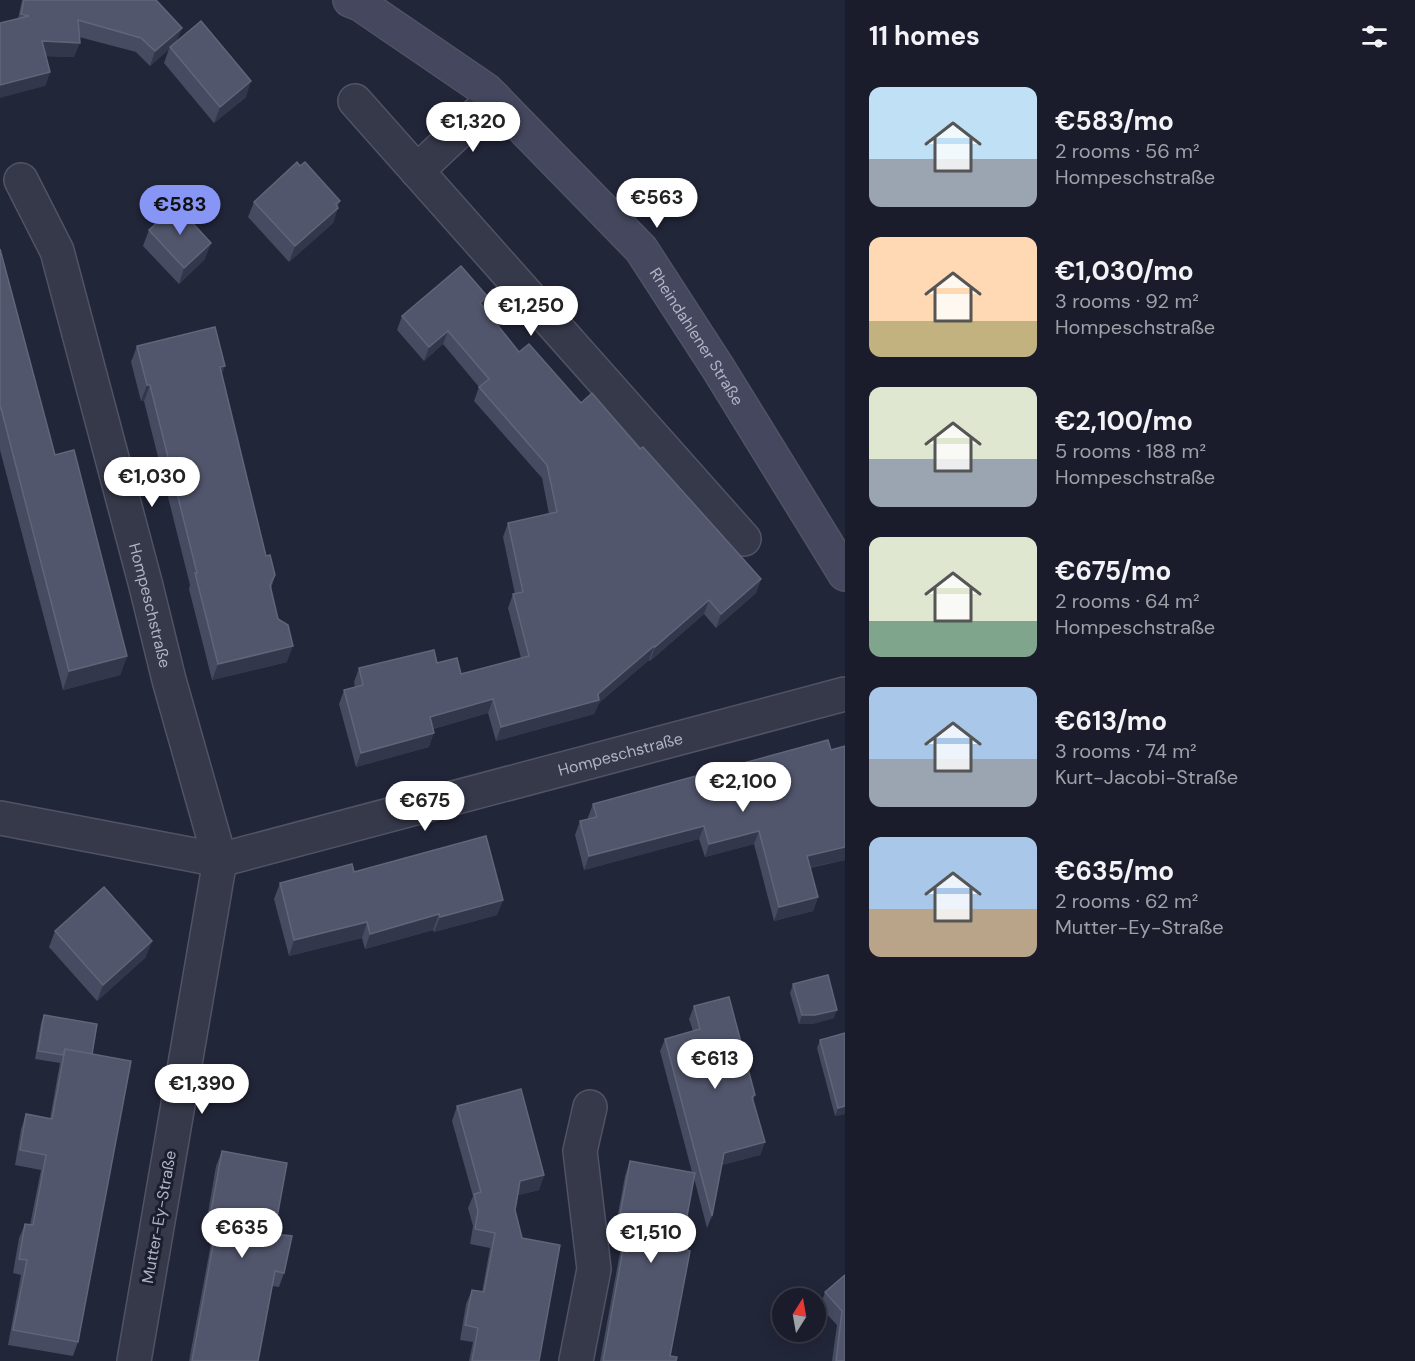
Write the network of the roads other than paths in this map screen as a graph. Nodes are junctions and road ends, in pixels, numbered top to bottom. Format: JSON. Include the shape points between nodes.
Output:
{"nodes":[{"id":1,"x":350,"y":0,"type":"edge"},
{"id":2,"x":494,"y":98,"type":"junction"},
{"id":3,"x":355,"y":101,"type":"dead end"},
{"id":4,"x":417,"y":171,"type":"junction"},
{"id":5,"x":21,"y":180,"type":"dead end"},
{"id":6,"x":744,"y":539,"type":"dead end"},
{"id":7,"x":845,"y":574,"type":"edge"},
{"id":8,"x":845,"y":694,"type":"edge"},
{"id":9,"x":0,"y":818,"type":"edge"},
{"id":10,"x":220,"y":860,"type":"junction"},
{"id":11,"x":590,"y":1107,"type":"dead end"},
{"id":12,"x":134,"y":1361,"type":"edge"},
{"id":13,"x":576,"y":1361,"type":"edge"}],
"edges":[{"from":1,"to":2,"type":"main road","name":"Rheindahlener Straße"},
{"from":2,"to":4,"type":"street"},
{"from":2,"to":7,"type":"main road","name":"Rheindahlener Straße","via":[[641,249]]},
{"from":3,"to":4,"type":"street"},
{"from":4,"to":6,"type":"street"},
{"from":5,"to":10,"type":"street","name":"Hompeschstraße","via":[[57,251]]},
{"from":8,"to":10,"type":"street","name":"Hompeschstraße"},
{"from":9,"to":10,"type":"street","name":"Hompeschstraße"},
{"from":10,"to":12,"type":"street","name":"Mutter-Ey-Straße"},
{"from":11,"to":13,"type":"street","via":[[580,1151],[594,1269]]}]}
